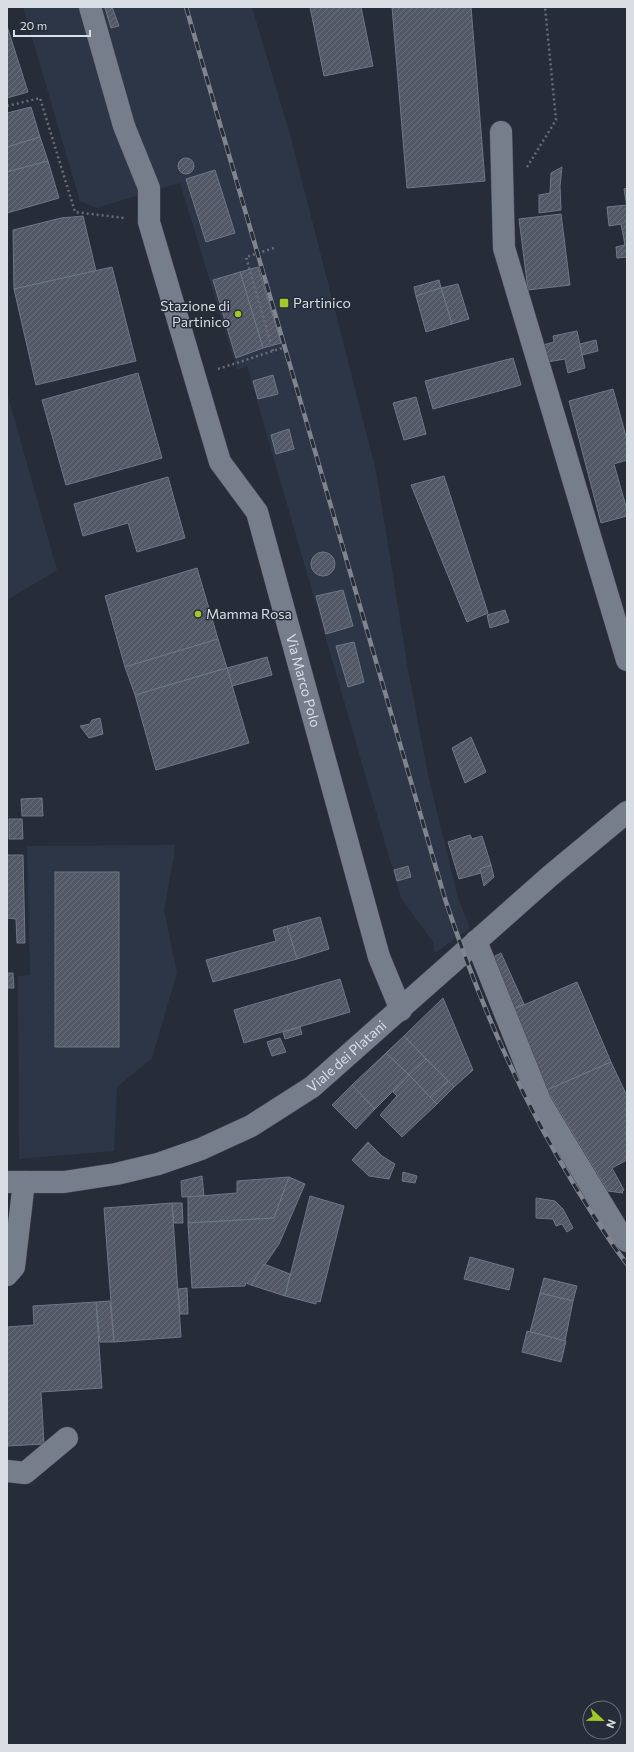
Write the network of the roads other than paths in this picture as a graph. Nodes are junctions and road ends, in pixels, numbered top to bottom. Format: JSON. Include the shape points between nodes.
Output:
{"nodes":[{"id":1,"x":90,"y":7,"type":"edge"},
{"id":2,"x":501,"y":132,"type":"dead end"},
{"id":3,"x":627,"y":660,"type":"edge"},
{"id":4,"x":627,"y":812,"type":"edge"},
{"id":5,"x":476,"y":941,"type":"junction"},
{"id":6,"x":401,"y":1010,"type":"junction"},
{"id":7,"x":15,"y":1182,"type":"edge"},
{"id":8,"x":627,"y":1241,"type":"edge"},
{"id":9,"x":7,"y":1274,"type":"edge"},
{"id":10,"x":67,"y":1438,"type":"dead end"},
{"id":11,"x":7,"y":1471,"type":"edge"}],
"edges":[{"from":1,"to":6,"type":"street","name":"Via Marco Polo","via":[[124,126],[149,188],[149,222],[220,462],[257,512],[379,957]]},
{"from":2,"to":3,"type":"street","via":[[504,248]]},
{"from":4,"to":5,"type":"street","name":"Viale dei Platani"},
{"from":5,"to":6,"type":"street","name":"Viale dei Platani"},
{"from":5,"to":8,"type":"street","via":[[541,1103],[617,1229]]},
{"from":6,"to":7,"type":"street","name":"Viale dei Platani","via":[[312,1087],[251,1126],[201,1149],[158,1164],[116,1174],[64,1182]]},
{"from":7,"to":9,"type":"street","via":[[14,1267]]},
{"from":10,"to":11,"type":"street","via":[[25,1473]]}]}
